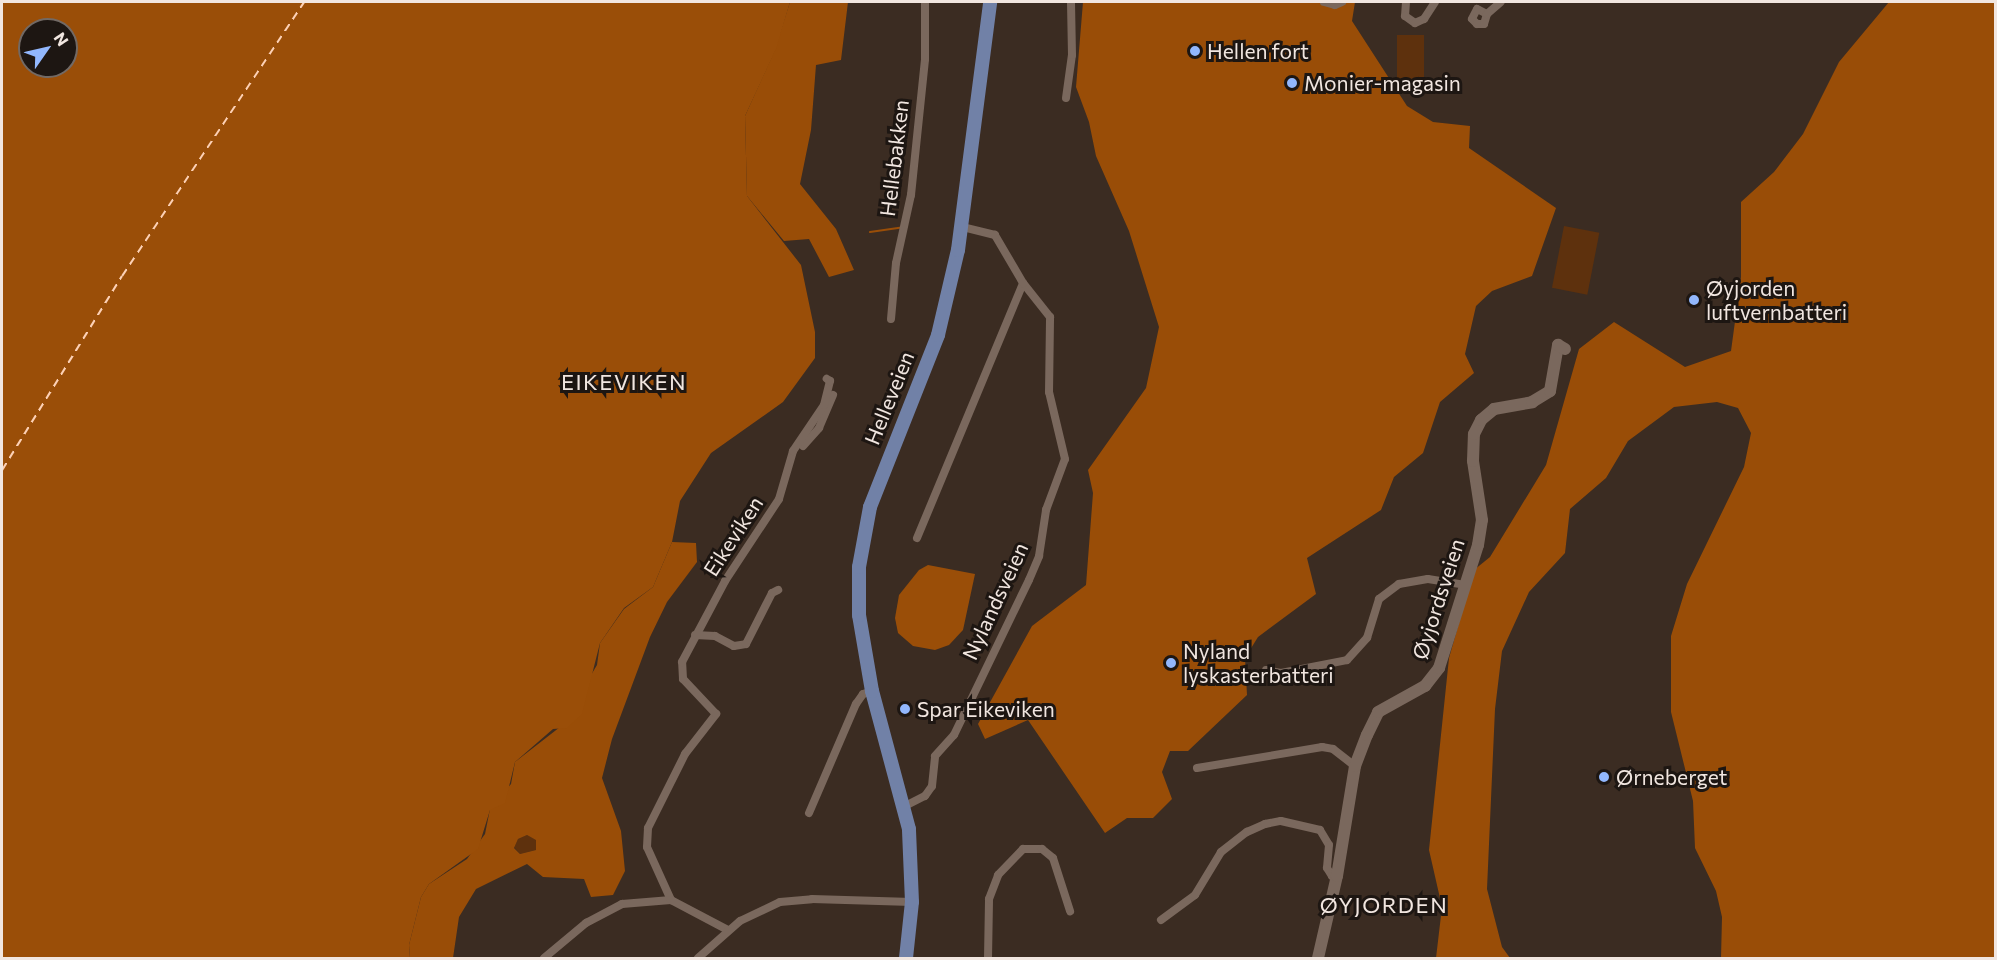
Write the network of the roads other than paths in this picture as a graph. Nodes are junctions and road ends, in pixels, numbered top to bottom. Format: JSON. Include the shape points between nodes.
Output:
{"nodes":[{"id":1,"x":925,"y":2,"type":"edge"},
{"id":2,"x":990,"y":2,"type":"edge"},
{"id":3,"x":1071,"y":2,"type":"edge"},
{"id":4,"x":1324,"y":2,"type":"edge"},
{"id":5,"x":1341,"y":2,"type":"edge"},
{"id":6,"x":1406,"y":2,"type":"edge"},
{"id":7,"x":1434,"y":2,"type":"edge"},
{"id":8,"x":1501,"y":2,"type":"edge"},
{"id":9,"x":1483,"y":8,"type":"edge"},
{"id":10,"x":1066,"y":98,"type":"dead end"},
{"id":11,"x":962,"y":228,"type":"junction"},
{"id":12,"x":1023,"y":284,"type":"junction"},
{"id":13,"x":891,"y":319,"type":"dead end"},
{"id":14,"x":1565,"y":349,"type":"dead end"},
{"id":15,"x":827,"y":379,"type":"dead end"},
{"id":16,"x":833,"y":395,"type":"dead end"},
{"id":17,"x":791,"y":454,"type":"junction"},
{"id":18,"x":917,"y":538,"type":"dead end"},
{"id":19,"x":1464,"y":585,"type":"junction"},
{"id":20,"x":778,"y":590,"type":"dead end"},
{"id":21,"x":695,"y":634,"type":"junction"},
{"id":22,"x":1266,"y":670,"type":"dead end"},
{"id":23,"x":872,"y":691,"type":"junction"},
{"id":24,"x":1355,"y":766,"type":"junction"},
{"id":25,"x":1197,"y":768,"type":"dead end"},
{"id":26,"x":905,"y":807,"type":"junction"},
{"id":27,"x":809,"y":813,"type":"dead end"},
{"id":28,"x":1337,"y":876,"type":"junction"},
{"id":29,"x":670,"y":900,"type":"junction"},
{"id":30,"x":912,"y":902,"type":"junction"},
{"id":31,"x":1070,"y":911,"type":"dead end"},
{"id":32,"x":1161,"y":920,"type":"dead end"},
{"id":33,"x":728,"y":930,"type":"junction"},
{"id":34,"x":544,"y":958,"type":"edge"},
{"id":35,"x":698,"y":958,"type":"edge"},
{"id":36,"x":906,"y":958,"type":"edge"},
{"id":37,"x":992,"y":958,"type":"edge"},
{"id":38,"x":1318,"y":958,"type":"edge"}],
"edges":[{"from":1,"to":13,"type":"street","name":"Hellebakken","via":[[925,59],[910,201],[896,263]]},
{"from":2,"to":11,"type":"main road","name":"Helleveien"},
{"from":3,"to":10,"type":"street","via":[[1072,55]]},
{"from":4,"to":5,"type":"street"},
{"from":6,"to":7,"type":"street","via":[[1405,16],[1415,23],[1425,17]]},
{"from":8,"to":9,"type":"street"},
{"from":11,"to":12,"type":"street","name":"Nylandsveien","via":[[995,235]]},
{"from":11,"to":23,"type":"main road","name":"Helleveien","via":[[938,335],[883,469],[862,546],[859,615]]},
{"from":12,"to":18,"type":"street"},
{"from":12,"to":26,"type":"street","name":"Nylandsveien","via":[[1047,311],[1052,324],[1049,392],[1062,435],[1065,465],[1046,510],[1035,567],[954,735],[935,756],[932,786],[925,796]]},
{"from":14,"to":19,"type":"street","name":"Øyjordsveien","via":[[1558,345],[1550,391],[1532,402],[1494,409],[1481,420],[1474,434],[1473,461],[1482,520]]},
{"from":15,"to":17,"type":"street","name":"Eikeviken","via":[[829,386],[820,415]]},
{"from":16,"to":17,"type":"street","via":[[819,428],[797,453]]},
{"from":17,"to":21,"type":"street","name":"Eikeviken","via":[[779,499],[724,581]]},
{"from":19,"to":22,"type":"street","via":[[1423,578],[1399,584],[1379,599],[1367,638],[1347,660],[1281,673]]},
{"from":19,"to":24,"type":"street","name":"Øyjordsveien","via":[[1438,668],[1425,686],[1378,712]]},
{"from":20,"to":21,"type":"street","via":[[772,593],[746,644],[734,646],[715,636]]},
{"from":21,"to":29,"type":"street","name":"Eikeviken","via":[[684,656],[681,674],[715,710],[716,717],[685,754],[646,838]]},
{"from":23,"to":26,"type":"main road","name":"Helleveien"},
{"from":23,"to":27,"type":"street","via":[[863,694],[856,704]]},
{"from":24,"to":25,"type":"street","via":[[1333,749],[1322,747]]},
{"from":24,"to":28,"type":"street","name":"Øyjordsveien"},
{"from":26,"to":30,"type":"main road","name":"Helleveien"},
{"from":28,"to":32,"type":"street","via":[[1332,876],[1327,868],[1329,845],[1320,830],[1281,821],[1265,824],[1221,852],[1195,895]]},
{"from":28,"to":38,"type":"street","name":"Øyjordsveien"},
{"from":29,"to":33,"type":"street"},
{"from":29,"to":34,"type":"street","via":[[622,904],[604,910]]},
{"from":30,"to":33,"type":"street","via":[[780,902]]},
{"from":30,"to":36,"type":"main road","name":"Helleveien"},
{"from":31,"to":37,"type":"street","via":[[1053,858],[1042,849],[1023,849],[998,875],[989,899]]},
{"from":33,"to":35,"type":"street"}]}
